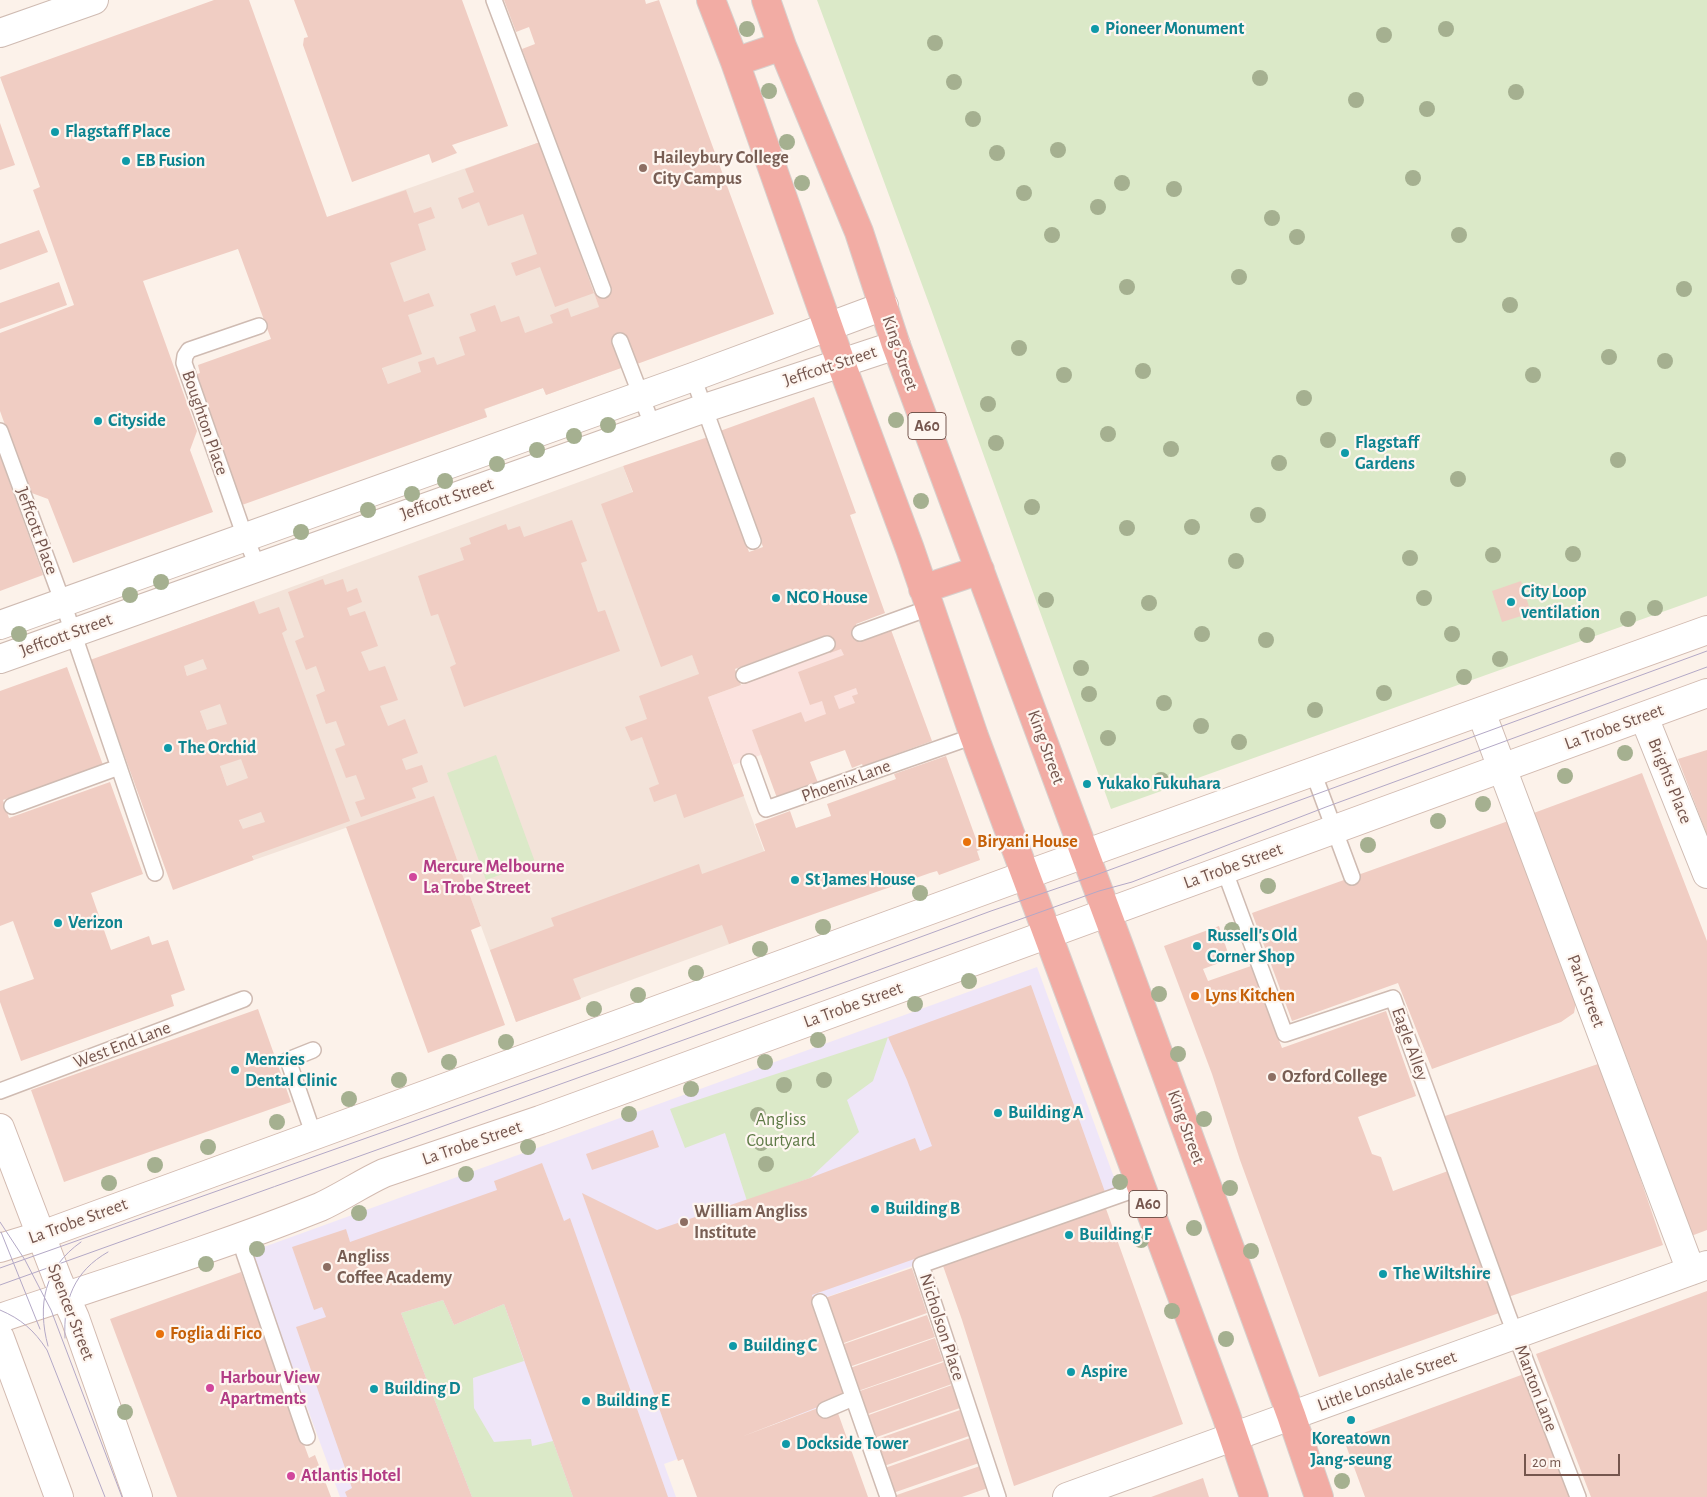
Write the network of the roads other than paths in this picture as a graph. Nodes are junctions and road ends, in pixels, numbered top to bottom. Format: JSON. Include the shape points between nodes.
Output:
{"nodes":[{"id":1,"x":94,"y":0,"type":"edge"},
{"id":2,"x":494,"y":0,"type":"edge"},
{"id":3,"x":711,"y":0,"type":"edge"},
{"id":4,"x":766,"y":0,"type":"edge"},
{"id":5,"x":48,"y":8,"type":"edge"},
{"id":6,"x":0,"y":33,"type":"edge"},
{"id":7,"x":782,"y":46,"type":"junction"},
{"id":8,"x":735,"y":62,"type":"junction"},
{"id":9,"x":602,"y":290,"type":"dead end"},
{"id":10,"x":884,"y":306,"type":"junction"},
{"id":11,"x":259,"y":326,"type":"dead end"},
{"id":12,"x":828,"y":327,"type":"junction"},
{"id":13,"x":620,"y":341,"type":"dead end"},
{"id":14,"x":896,"y":345,"type":"junction"},
{"id":15,"x":841,"y":363,"type":"junction"},
{"id":16,"x":693,"y":376,"type":"junction"},
{"id":17,"x":641,"y":395,"type":"junction"},
{"id":18,"x":705,"y":408,"type":"junction"},
{"id":19,"x":653,"y":426,"type":"junction"},
{"id":20,"x":0,"y":432,"type":"edge"},
{"id":21,"x":245,"y":537,"type":"junction"},
{"id":22,"x":753,"y":541,"type":"dead end"},
{"id":23,"x":258,"y":566,"type":"junction"},
{"id":24,"x":980,"y":570,"type":"junction"},
{"id":25,"x":926,"y":598,"type":"junction"},
{"id":26,"x":63,"y":603,"type":"junction"},
{"id":27,"x":0,"y":624,"type":"edge"},
{"id":28,"x":1707,"y":630,"type":"edge"},
{"id":29,"x":73,"y":632,"type":"junction"},
{"id":30,"x":860,"y":632,"type":"dead end"},
{"id":31,"x":827,"y":644,"type":"dead end"},
{"id":32,"x":1,"y":655,"type":"edge"},
{"id":33,"x":744,"y":675,"type":"dead end"},
{"id":34,"x":1707,"y":693,"type":"edge"},
{"id":35,"x":1481,"y":712,"type":"junction"},
{"id":36,"x":1644,"y":717,"type":"junction"},
{"id":37,"x":974,"y":736,"type":"junction"},
{"id":38,"x":749,"y":762,"type":"dead end"},
{"id":39,"x":119,"y":767,"type":"junction"},
{"id":40,"x":1502,"y":768,"type":"junction"},
{"id":41,"x":1313,"y":772,"type":"junction"},
{"id":42,"x":12,"y":806,"type":"dead end"},
{"id":43,"x":1334,"y":830,"type":"junction"},
{"id":44,"x":1085,"y":854,"type":"junction"},
{"id":45,"x":1224,"y":869,"type":"junction"},
{"id":46,"x":155,"y":873,"type":"dead end"},
{"id":47,"x":1707,"y":874,"type":"edge"},
{"id":48,"x":1026,"y":875,"type":"junction"},
{"id":49,"x":1352,"y":877,"type":"dead end"},
{"id":50,"x":1107,"y":912,"type":"junction"},
{"id":51,"x":1047,"y":934,"type":"junction"},
{"id":52,"x":244,"y":999,"type":"dead end"},
{"id":53,"x":313,"y":1050,"type":"dead end"},
{"id":54,"x":0,"y":1091,"type":"edge"},
{"id":55,"x":0,"y":1128,"type":"edge"},
{"id":56,"x":314,"y":1136,"type":"junction"},
{"id":57,"x":1142,"y":1187,"type":"junction"},
{"id":58,"x":42,"y":1235,"type":"junction"},
{"id":59,"x":239,"y":1238,"type":"junction"},
{"id":60,"x":0,"y":1248,"type":"edge"},
{"id":61,"x":1699,"y":1268,"type":"edge"},
{"id":62,"x":65,"y":1296,"type":"junction"},
{"id":63,"x":820,"y":1302,"type":"dead end"},
{"id":64,"x":0,"y":1318,"type":"edge"},
{"id":65,"x":1516,"y":1335,"type":"junction"},
{"id":66,"x":0,"y":1338,"type":"edge"},
{"id":67,"x":853,"y":1398,"type":"junction"},
{"id":68,"x":825,"y":1410,"type":"dead end"},
{"id":69,"x":1291,"y":1415,"type":"junction"},
{"id":70,"x":1234,"y":1436,"type":"junction"},
{"id":71,"x":307,"y":1437,"type":"dead end"},
{"id":72,"x":1114,"y":1489,"type":"edge"},
{"id":73,"x":59,"y":1497,"type":"edge"},
{"id":74,"x":138,"y":1497,"type":"edge"},
{"id":75,"x":888,"y":1497,"type":"edge"},
{"id":76,"x":998,"y":1497,"type":"edge"},
{"id":77,"x":1067,"y":1497,"type":"edge"},
{"id":78,"x":1254,"y":1497,"type":"edge"},
{"id":79,"x":1319,"y":1497,"type":"edge"},
{"id":80,"x":1578,"y":1497,"type":"edge"}],
"edges":[{"from":1,"to":5,"type":"street"},
{"from":2,"to":9,"type":"lane"},
{"from":3,"to":8,"type":"highway","number":"A60"},
{"from":4,"to":7,"type":"highway","name":"King Street","number":"A60"},
{"from":5,"to":6,"type":"street"},
{"from":7,"to":8,"type":"highway"},
{"from":7,"to":10,"type":"highway","name":"King Street","number":"A60","via":[[859,232]]},
{"from":8,"to":12,"type":"highway","number":"A60"},
{"from":10,"to":12,"type":"street","name":"Jeffcott Street"},
{"from":10,"to":14,"type":"highway","name":"King Street","number":"A60"},
{"from":11,"to":21,"type":"lane","name":"Boughton Place","via":[[189,350],[184,363]]},
{"from":12,"to":15,"type":"highway","number":"A60"},
{"from":12,"to":16,"type":"street","name":"Jeffcott Street"},
{"from":13,"to":17,"type":"lane"},
{"from":14,"to":15,"type":"street","name":"Jeffcott Street"},
{"from":14,"to":24,"type":"highway","name":"King Street","number":"A60"},
{"from":15,"to":18,"type":"street","name":"Jeffcott Street"},
{"from":15,"to":25,"type":"highway","number":"A60"},
{"from":16,"to":17,"type":"street","name":"Jeffcott Street"},
{"from":16,"to":18,"type":"lane"},
{"from":17,"to":19,"type":"lane"},
{"from":17,"to":21,"type":"street","name":"Jeffcott Street"},
{"from":18,"to":19,"type":"street","name":"Jeffcott Street"},
{"from":18,"to":22,"type":"lane"},
{"from":19,"to":23,"type":"street","name":"Jeffcott Street"},
{"from":20,"to":26,"type":"lane","name":"Jeffcott Place"},
{"from":21,"to":23,"type":"lane"},
{"from":21,"to":26,"type":"street","name":"Jeffcott Street"},
{"from":23,"to":29,"type":"street","name":"Jeffcott Street"},
{"from":24,"to":25,"type":"highway"},
{"from":24,"to":44,"type":"highway","name":"King Street","number":"A60"},
{"from":25,"to":30,"type":"lane"},
{"from":25,"to":37,"type":"highway","number":"A60"},
{"from":26,"to":27,"type":"street","name":"Jeffcott Street"},
{"from":26,"to":29,"type":"lane","name":"Jeffcott Place"},
{"from":28,"to":35,"type":"street","name":"La Trobe Street"},
{"from":29,"to":32,"type":"street","name":"Jeffcott Street"},
{"from":29,"to":39,"type":"lane","name":"Jeffcott Place"},
{"from":31,"to":33,"type":"lane"},
{"from":34,"to":36,"type":"street","name":"La Trobe Street"},
{"from":35,"to":40,"type":"street","name":"Park Street"},
{"from":35,"to":41,"type":"street","name":"La Trobe Street"},
{"from":36,"to":40,"type":"street","name":"La Trobe Street"},
{"from":36,"to":47,"type":"street","name":"Brights Place"},
{"from":37,"to":38,"type":"lane","name":"Phoenix Lane","via":[[766,809]]},
{"from":37,"to":48,"type":"highway","number":"A60"},
{"from":39,"to":42,"type":"lane"},
{"from":39,"to":46,"type":"lane","name":"Jeffcott Place"},
{"from":40,"to":43,"type":"street","name":"La Trobe Street"},
{"from":40,"to":61,"type":"street","name":"Park Street"},
{"from":41,"to":43,"type":"lane"},
{"from":41,"to":44,"type":"street","name":"La Trobe Street"},
{"from":43,"to":45,"type":"street","name":"La Trobe Street"},
{"from":43,"to":49,"type":"lane"},
{"from":44,"to":48,"type":"street","name":"La Trobe Street"},
{"from":44,"to":50,"type":"highway","name":"King Street","number":"A60"},
{"from":45,"to":50,"type":"street","name":"La Trobe Street"},
{"from":45,"to":65,"type":"lane","name":"Eagle Alley","via":[[1285,1034],[1391,992]]},
{"from":48,"to":51,"type":"highway","number":"A60"},
{"from":48,"to":56,"type":"street","name":"La Trobe Street"},
{"from":50,"to":51,"type":"street","name":"La Trobe Street"},
{"from":50,"to":69,"type":"highway","name":"King Street","number":"A60"},
{"from":51,"to":57,"type":"highway","number":"A60"},
{"from":51,"to":59,"type":"street","name":"La Trobe Street","via":[[558,1113],[384,1173],[337,1199]]},
{"from":52,"to":54,"type":"lane","name":"West End Lane"},
{"from":53,"to":56,"type":"lane","via":[[288,1060]]},
{"from":55,"to":58,"type":"street","name":"Spencer Street"},
{"from":56,"to":58,"type":"street","name":"La Trobe Street"},
{"from":57,"to":70,"type":"highway","number":"A60"},
{"from":57,"to":76,"type":"lane","name":"Nicholson Place","via":[[921,1265]]},
{"from":58,"to":60,"type":"street","name":"La Trobe Street"},
{"from":58,"to":62,"type":"street","name":"Spencer Street"},
{"from":59,"to":62,"type":"street","name":"La Trobe Street"},
{"from":59,"to":71,"type":"lane"},
{"from":61,"to":65,"type":"street","name":"Little Lonsdale Street"},
{"from":62,"to":64,"type":"street","name":"La Trobe Street"},
{"from":62,"to":74,"type":"street","name":"Spencer Street"},
{"from":63,"to":67,"type":"lane"},
{"from":65,"to":69,"type":"street","name":"Little Lonsdale Street"},
{"from":65,"to":80,"type":"lane","name":"Manton Lane"},
{"from":66,"to":73,"type":"street"},
{"from":67,"to":68,"type":"lane"},
{"from":67,"to":75,"type":"lane"},
{"from":69,"to":70,"type":"street","name":"Little Lonsdale Street"},
{"from":69,"to":79,"type":"highway","name":"King Street","number":"A60"},
{"from":70,"to":72,"type":"street","name":"Little Lonsdale Street"},
{"from":70,"to":78,"type":"highway","number":"A60"},
{"from":72,"to":77,"type":"street","name":"Little Lonsdale Street"}]}
